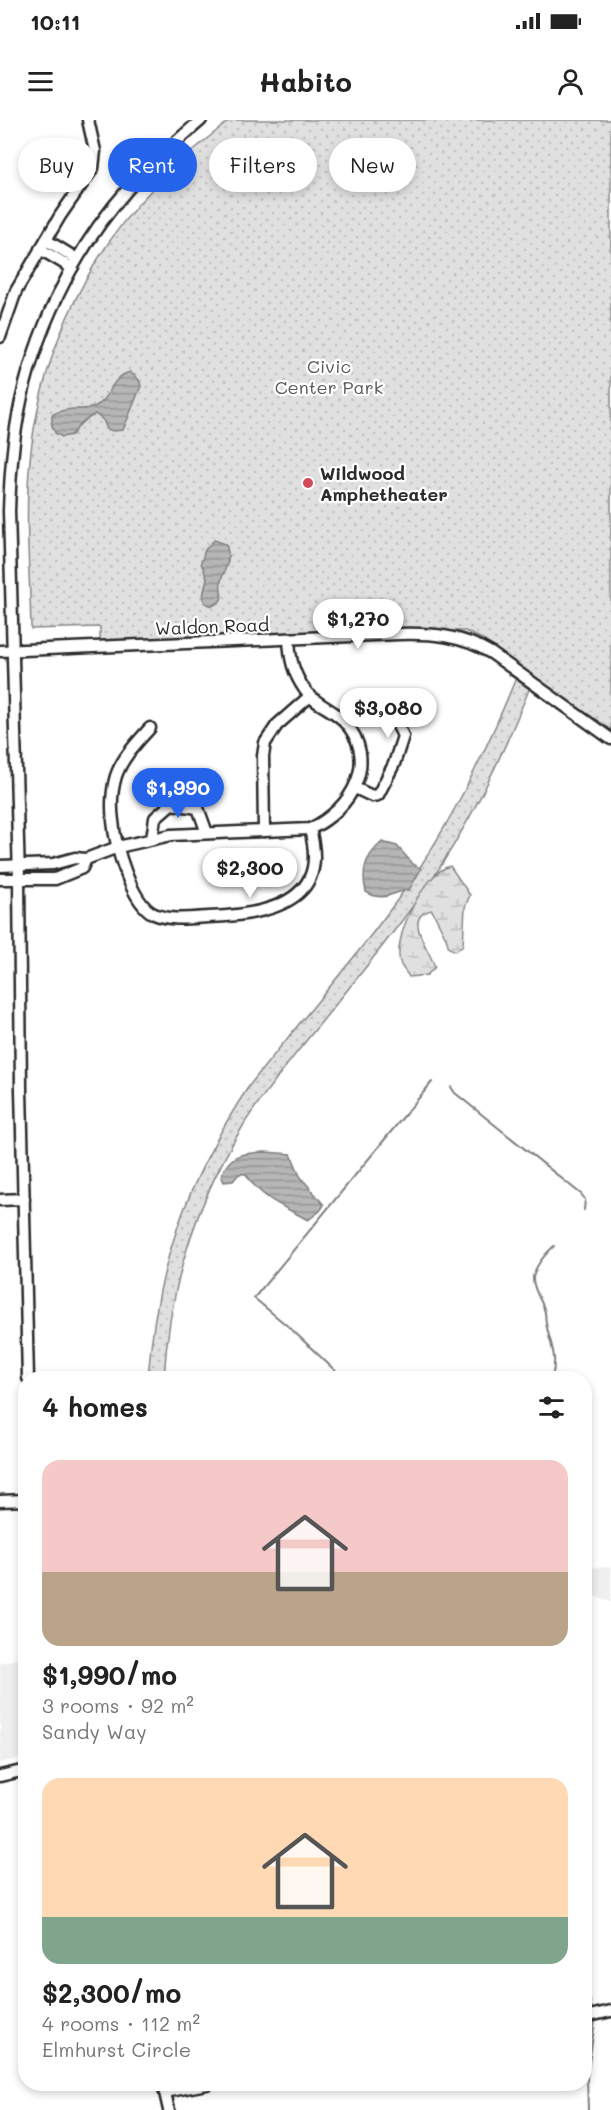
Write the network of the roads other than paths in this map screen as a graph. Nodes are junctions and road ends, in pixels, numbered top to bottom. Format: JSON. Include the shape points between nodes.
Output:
{"nodes":[{"id":1,"x":88,"y":120,"type":"edge"},
{"id":2,"x":201,"y":120,"type":"edge"},
{"id":3,"x":43,"y":245,"type":"junction"},
{"id":4,"x":75,"y":263,"type":"junction"},
{"id":5,"x":0,"y":337,"type":"edge"},
{"id":6,"x":289,"y":639,"type":"junction"},
{"id":7,"x":14,"y":650,"type":"junction"},
{"id":8,"x":0,"y":651,"type":"edge"},
{"id":9,"x":310,"y":696,"type":"junction"},
{"id":10,"x":345,"y":723,"type":"junction"},
{"id":11,"x":150,"y":728,"type":"dead end"},
{"id":12,"x":611,"y":739,"type":"edge"},
{"id":13,"x":355,"y":788,"type":"junction"},
{"id":14,"x":310,"y":829,"type":"junction"},
{"id":15,"x":264,"y":831,"type":"junction"},
{"id":16,"x":207,"y":833,"type":"junction"},
{"id":17,"x":152,"y":839,"type":"junction"},
{"id":18,"x":118,"y":847,"type":"junction"},
{"id":19,"x":86,"y":859,"type":"junction"},
{"id":20,"x":54,"y":864,"type":"junction"},
{"id":21,"x":19,"y":865,"type":"junction"},
{"id":22,"x":0,"y":866,"type":"edge"},
{"id":23,"x":0,"y":879,"type":"edge"},
{"id":24,"x":19,"y":879,"type":"junction"},
{"id":25,"x":55,"y":879,"type":"junction"},
{"id":26,"x":24,"y":1199,"type":"junction"},
{"id":27,"x":0,"y":1200,"type":"edge"},
{"id":28,"x":28,"y":1371,"type":"edge"},
{"id":29,"x":18,"y":1500,"type":"edge"},
{"id":30,"x":0,"y":1501,"type":"edge"},
{"id":31,"x":18,"y":1772,"type":"edge"},
{"id":32,"x":0,"y":1776,"type":"edge"},
{"id":33,"x":611,"y":2011,"type":"edge"},
{"id":34,"x":592,"y":2015,"type":"edge"},
{"id":35,"x":165,"y":2091,"type":"edge"},
{"id":36,"x":169,"y":2110,"type":"edge"}],
"edges":[{"from":1,"to":3,"type":"street","via":[[95,151],[93,168]]},
{"from":2,"to":4,"type":"street","via":[[129,188]]},
{"from":3,"to":4,"type":"street"},
{"from":3,"to":5,"type":"street","via":[[16,291]]},
{"from":4,"to":7,"type":"street","via":[[43,330],[17,417],[9,511]]},
{"from":6,"to":7,"type":"street","name":"Waldon Road"},
{"from":6,"to":9,"type":"street","via":[[293,670]]},
{"from":6,"to":12,"type":"street","name":"Waldon Road","via":[[428,633],[460,639],[500,659]]},
{"from":7,"to":8,"type":"street","name":"Waldon Road"},
{"from":7,"to":21,"type":"street"},
{"from":9,"to":10,"type":"street"},
{"from":9,"to":15,"type":"street","via":[[277,725],[265,743]]},
{"from":10,"to":13,"type":"street","via":[[361,754]]},
{"from":10,"to":13,"type":"street","via":[[367,702],[379,701],[393,715],[403,736],[378,795]]},
{"from":11,"to":18,"type":"street","via":[[117,775],[112,821]]},
{"from":13,"to":14,"type":"street","via":[[338,811]]},
{"from":14,"to":15,"type":"street"},
{"from":14,"to":18,"type":"street","via":[[315,856],[304,887],[287,901],[249,914],[173,918],[155,914],[143,904],[127,875]]},
{"from":15,"to":16,"type":"street"},
{"from":16,"to":17,"type":"street"},
{"from":16,"to":17,"type":"street","via":[[198,808],[171,804],[155,818]]},
{"from":17,"to":18,"type":"street"},
{"from":18,"to":19,"type":"street"},
{"from":19,"to":20,"type":"street"},
{"from":19,"to":25,"type":"street","via":[[82,868]]},
{"from":20,"to":21,"type":"street"},
{"from":20,"to":25,"type":"street"},
{"from":21,"to":22,"type":"street"},
{"from":21,"to":24,"type":"street"},
{"from":23,"to":24,"type":"street"},
{"from":24,"to":25,"type":"street"},
{"from":24,"to":26,"type":"street"},
{"from":26,"to":27,"type":"street"},
{"from":26,"to":28,"type":"street"},
{"from":29,"to":30,"type":"street"},
{"from":31,"to":32,"type":"street"},
{"from":33,"to":34,"type":"street"},
{"from":35,"to":36,"type":"street"}]}
